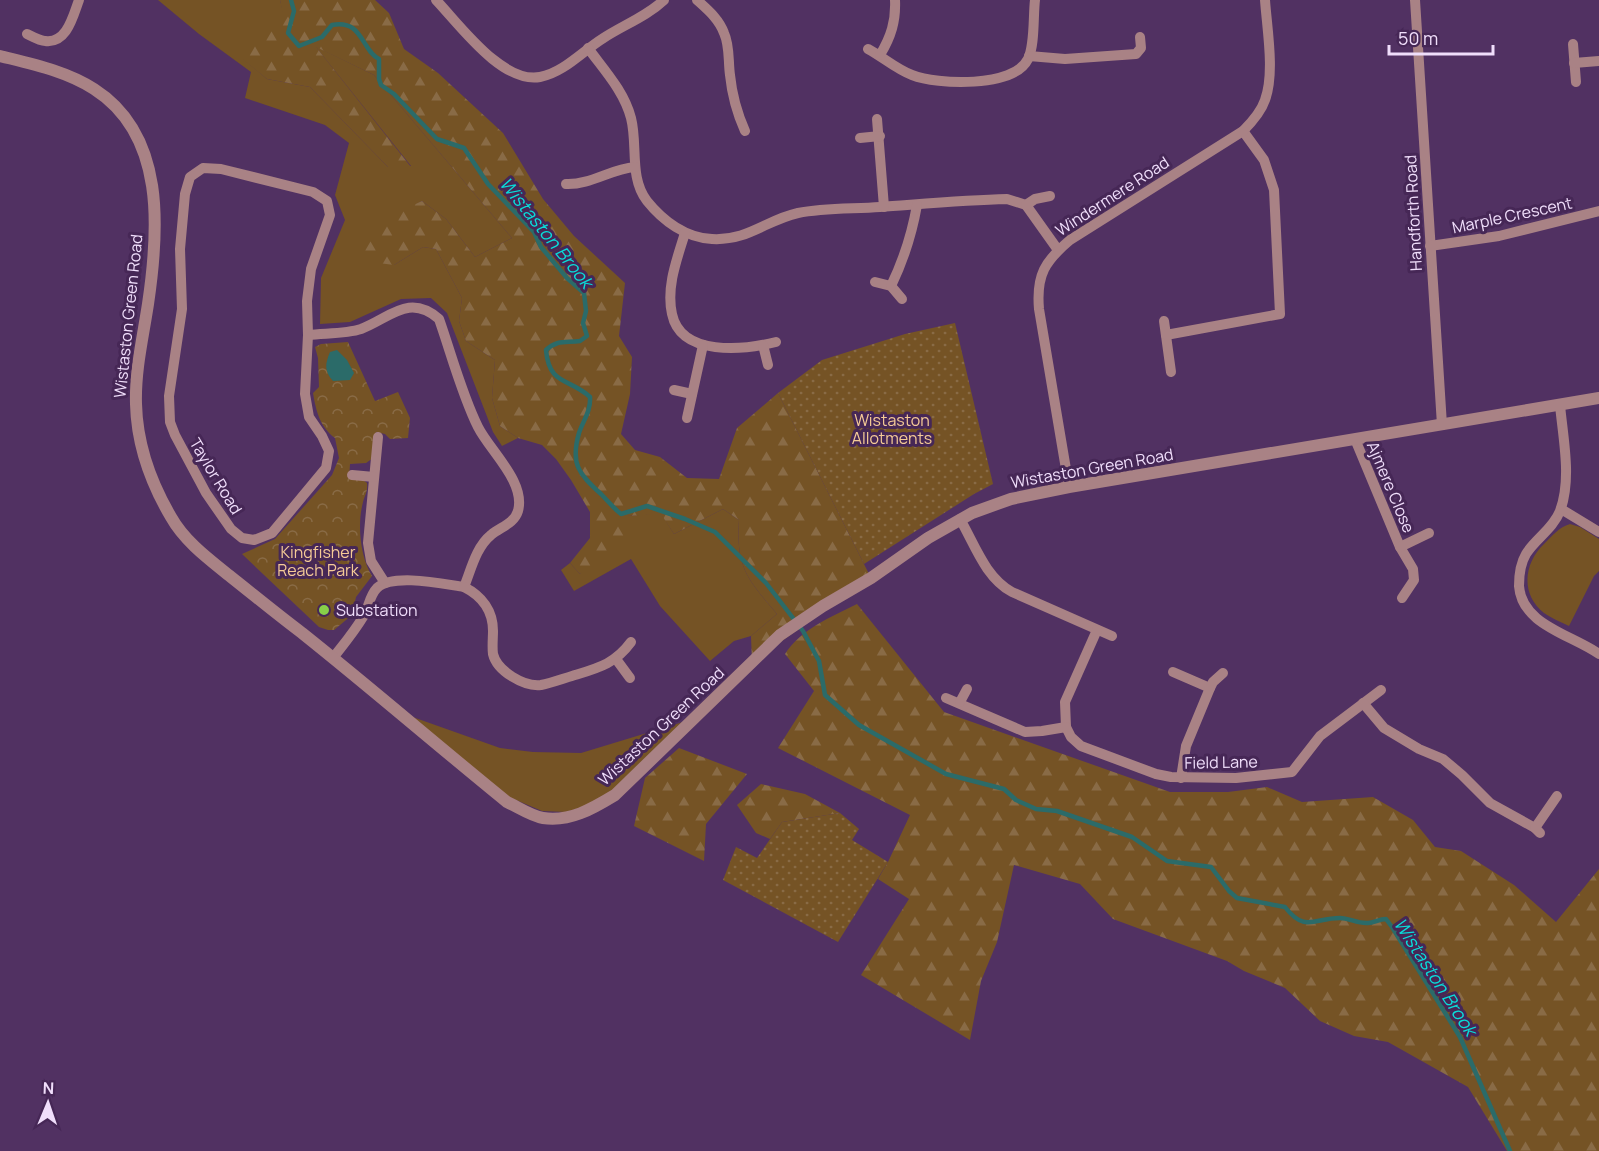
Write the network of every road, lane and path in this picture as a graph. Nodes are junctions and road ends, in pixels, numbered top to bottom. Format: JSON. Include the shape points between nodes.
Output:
{"nodes":[{"id":1,"x":79,"y":0,"type":"edge"},
{"id":2,"x":436,"y":0,"type":"edge"},
{"id":3,"x":664,"y":0,"type":"edge"},
{"id":4,"x":697,"y":0,"type":"edge"},
{"id":5,"x":895,"y":0,"type":"edge"},
{"id":6,"x":1035,"y":0,"type":"edge"},
{"id":7,"x":1265,"y":0,"type":"edge"},
{"id":8,"x":1415,"y":0,"type":"edge"},
{"id":9,"x":27,"y":34,"type":"dead end"},
{"id":10,"x":1140,"y":37,"type":"dead end"},
{"id":11,"x":1573,"y":44,"type":"dead end"},
{"id":12,"x":588,"y":48,"type":"junction"},
{"id":13,"x":868,"y":49,"type":"dead end"},
{"id":14,"x":0,"y":56,"type":"edge"},
{"id":15,"x":880,"y":56,"type":"junction"},
{"id":16,"x":1029,"y":56,"type":"junction"},
{"id":17,"x":1599,"y":62,"type":"edge"},
{"id":18,"x":1574,"y":63,"type":"junction"},
{"id":19,"x":1576,"y":82,"type":"dead end"},
{"id":20,"x":877,"y":119,"type":"dead end"},
{"id":21,"x":745,"y":131,"type":"dead end"},
{"id":22,"x":1243,"y":131,"type":"junction"},
{"id":23,"x":879,"y":136,"type":"junction"},
{"id":24,"x":860,"y":138,"type":"dead end"},
{"id":25,"x":635,"y":167,"type":"junction"},
{"id":26,"x":566,"y":184,"type":"dead end"},
{"id":27,"x":1050,"y":196,"type":"dead end"},
{"id":28,"x":917,"y":205,"type":"junction"},
{"id":29,"x":1026,"y":205,"type":"junction"},
{"id":30,"x":884,"y":207,"type":"junction"},
{"id":31,"x":1599,"y":211,"type":"edge"},
{"id":32,"x":685,"y":233,"type":"junction"},
{"id":33,"x":1430,"y":246,"type":"junction"},
{"id":34,"x":1058,"y":250,"type":"junction"},
{"id":35,"x":875,"y":282,"type":"dead end"},
{"id":36,"x":891,"y":286,"type":"junction"},
{"id":37,"x":902,"y":298,"type":"dead end"},
{"id":38,"x":1164,"y":321,"type":"dead end"},
{"id":39,"x":308,"y":335,"type":"junction"},
{"id":40,"x":1166,"y":335,"type":"junction"},
{"id":41,"x":776,"y":342,"type":"dead end"},
{"id":42,"x":704,"y":345,"type":"junction"},
{"id":43,"x":763,"y":345,"type":"junction"},
{"id":44,"x":768,"y":365,"type":"dead end"},
{"id":45,"x":1172,"y":372,"type":"dead end"},
{"id":46,"x":674,"y":390,"type":"dead end"},
{"id":47,"x":693,"y":394,"type":"junction"},
{"id":48,"x":1599,"y":399,"type":"edge"},
{"id":49,"x":1560,"y":405,"type":"junction"},
{"id":50,"x":687,"y":418,"type":"dead end"},
{"id":51,"x":1442,"y":425,"type":"junction"},
{"id":52,"x":378,"y":437,"type":"dead end"},
{"id":53,"x":1355,"y":439,"type":"junction"},
{"id":54,"x":352,"y":475,"type":"dead end"},
{"id":55,"x":374,"y":477,"type":"junction"},
{"id":56,"x":1069,"y":487,"type":"junction"},
{"id":57,"x":1561,"y":509,"type":"junction"},
{"id":58,"x":960,"y":519,"type":"junction"},
{"id":59,"x":1599,"y":532,"type":"edge"},
{"id":60,"x":1429,"y":533,"type":"dead end"},
{"id":61,"x":1400,"y":547,"type":"junction"},
{"id":62,"x":385,"y":583,"type":"junction"},
{"id":63,"x":464,"y":587,"type":"junction"},
{"id":64,"x":1402,"y":598,"type":"dead end"},
{"id":65,"x":1097,"y":630,"type":"junction"},
{"id":66,"x":1112,"y":636,"type":"dead end"},
{"id":67,"x":631,"y":642,"type":"dead end"},
{"id":68,"x":1599,"y":654,"type":"edge"},
{"id":69,"x":333,"y":658,"type":"junction"},
{"id":70,"x":616,"y":659,"type":"junction"},
{"id":71,"x":1173,"y":672,"type":"dead end"},
{"id":72,"x":1223,"y":673,"type":"dead end"},
{"id":73,"x":630,"y":678,"type":"dead end"},
{"id":74,"x":1210,"y":688,"type":"junction"},
{"id":75,"x":967,"y":689,"type":"dead end"},
{"id":76,"x":1381,"y":690,"type":"dead end"},
{"id":77,"x":946,"y":698,"type":"dead end"},
{"id":78,"x":960,"y":702,"type":"junction"},
{"id":79,"x":1363,"y":703,"type":"junction"},
{"id":80,"x":1066,"y":727,"type":"junction"},
{"id":81,"x":1181,"y":778,"type":"junction"},
{"id":82,"x":1557,"y":796,"type":"dead end"}],
"edges":[{"from":1,"to":9,"type":"street","via":[[66,32],[56,40],[45,41]]},
{"from":2,"to":12,"type":"street","via":[[486,53],[506,69],[523,76],[548,75]]},
{"from":3,"to":12,"type":"street"},
{"from":4,"to":21,"type":"street","via":[[724,32],[732,91]]},
{"from":5,"to":15,"type":"street","via":[[892,34]]},
{"from":6,"to":16,"type":"street"},
{"from":7,"to":22,"type":"street","name":"Windermere Road","via":[[1269,85],[1265,102]]},
{"from":8,"to":33,"type":"street","name":"Handforth Road"},
{"from":10,"to":16,"type":"street","via":[[1141,48],[1136,54],[1065,59]]},
{"from":11,"to":18,"type":"street"},
{"from":12,"to":25,"type":"street","via":[[614,82],[630,114]]},
{"from":13,"to":15,"type":"street"},
{"from":14,"to":69,"type":"street","name":"Wistaston Green Road","via":[[69,76],[95,90],[127,118],[143,148],[152,177],[150,286],[136,402],[140,443],[148,469],[172,518],[193,544]]},
{"from":15,"to":16,"type":"street","via":[[911,75],[950,81],[1004,78]]},
{"from":17,"to":18,"type":"street"},
{"from":18,"to":19,"type":"street"},
{"from":20,"to":23,"type":"street"},
{"from":22,"to":34,"type":"street","name":"Windermere Road"},
{"from":22,"to":40,"type":"street","via":[[1264,160],[1274,190],[1280,315]]},
{"from":23,"to":24,"type":"street"},
{"from":23,"to":30,"type":"street"},
{"from":25,"to":26,"type":"street","via":[[609,172],[585,183]]},
{"from":25,"to":32,"type":"street","via":[[646,200]]},
{"from":27,"to":29,"type":"street"},
{"from":28,"to":29,"type":"street","via":[[1007,199]]},
{"from":28,"to":30,"type":"street"},
{"from":28,"to":36,"type":"street","via":[[912,236]]},
{"from":29,"to":34,"type":"street"},
{"from":30,"to":32,"type":"street","via":[[797,213],[748,234],[723,239]]},
{"from":31,"to":33,"type":"street","name":"Marple Crescent","via":[[1518,232]]},
{"from":32,"to":42,"type":"street","via":[[673,272],[672,316],[681,332]]},
{"from":33,"to":51,"type":"street","name":"Handforth Road"},
{"from":34,"to":56,"type":"street","name":"Windermere Road","via":[[1044,268],[1038,297]]},
{"from":35,"to":36,"type":"street"},
{"from":36,"to":37,"type":"street"},
{"from":38,"to":40,"type":"street"},
{"from":39,"to":39,"type":"street","name":"Taylor Road","via":[[305,394],[309,417],[329,451],[326,468],[272,533],[254,540],[242,538],[206,494],[170,422],[169,396],[182,309],[180,249],[185,194],[190,177],[203,168],[313,192],[327,201],[330,214],[311,269]]},
{"from":39,"to":63,"type":"street","via":[[359,330],[405,307],[418,307],[439,318],[478,427],[516,488],[519,500],[511,523],[482,543]]},
{"from":40,"to":45,"type":"street"},
{"from":41,"to":43,"type":"street"},
{"from":42,"to":43,"type":"street"},
{"from":42,"to":47,"type":"street"},
{"from":43,"to":44,"type":"street"},
{"from":46,"to":47,"type":"street"},
{"from":47,"to":50,"type":"street"},
{"from":48,"to":49,"type":"street","name":"Wistaston Green Road"},
{"from":49,"to":51,"type":"street","name":"Wistaston Green Road"},
{"from":49,"to":57,"type":"street","via":[[1565,469]]},
{"from":51,"to":53,"type":"street","name":"Wistaston Green Road"},
{"from":52,"to":55,"type":"street"},
{"from":53,"to":56,"type":"street","name":"Wistaston Green Road"},
{"from":53,"to":61,"type":"street","name":"Ajmere Close"},
{"from":54,"to":55,"type":"street"},
{"from":55,"to":62,"type":"street","via":[[368,543],[371,561]]},
{"from":56,"to":58,"type":"street","name":"Wistaston Green Road","via":[[1004,501]]},
{"from":57,"to":59,"type":"street"},
{"from":57,"to":68,"type":"street","via":[[1522,562],[1521,597],[1533,617]]},
{"from":58,"to":65,"type":"street","via":[[984,564],[1000,584]]},
{"from":58,"to":69,"type":"street","name":"Wistaston Green Road","via":[[780,635],[615,795],[566,819],[541,818],[507,802]]},
{"from":60,"to":61,"type":"street","name":"Ajmere Close"},
{"from":61,"to":64,"type":"street","name":"Ajmere Close","via":[[1415,576]]},
{"from":62,"to":63,"type":"street","via":[[399,580]]},
{"from":62,"to":69,"type":"street","via":[[376,589],[363,618]]},
{"from":63,"to":70,"type":"street","via":[[477,596],[491,616],[493,652],[505,673],[538,685]]},
{"from":65,"to":66,"type":"street"},
{"from":65,"to":80,"type":"street","via":[[1067,694]]},
{"from":67,"to":70,"type":"street"},
{"from":70,"to":73,"type":"street"},
{"from":71,"to":74,"type":"street"},
{"from":72,"to":74,"type":"street"},
{"from":74,"to":81,"type":"street","via":[[1186,746]]},
{"from":75,"to":78,"type":"street"},
{"from":76,"to":79,"type":"street","name":"Field Lane"},
{"from":77,"to":78,"type":"street"},
{"from":78,"to":80,"type":"street","via":[[1025,732]]},
{"from":79,"to":81,"type":"street","name":"Field Lane","via":[[1320,736],[1292,772]]},
{"from":79,"to":82,"type":"street","via":[[1384,728],[1443,759],[1490,803],[1538,831]]},
{"from":80,"to":81,"type":"street","name":"Field Lane","via":[[1088,749],[1156,774]]}]}
